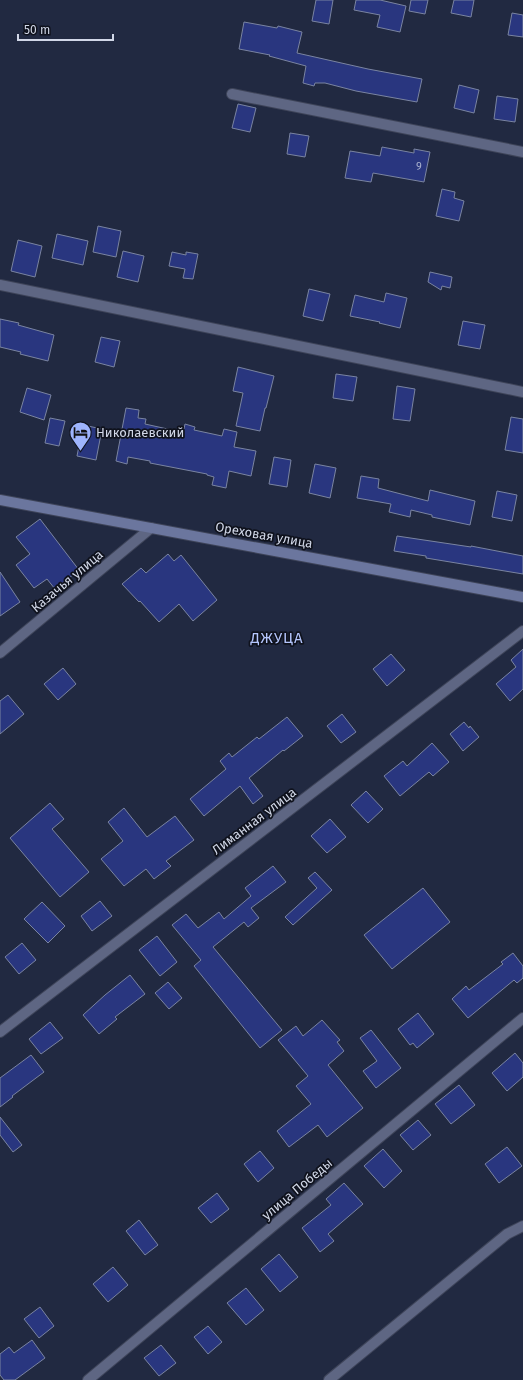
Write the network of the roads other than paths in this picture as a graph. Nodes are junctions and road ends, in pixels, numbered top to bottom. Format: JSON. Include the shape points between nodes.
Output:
{"nodes":[{"id":1,"x":232,"y":94,"type":"dead end"},
{"id":2,"x":523,"y":152,"type":"edge"},
{"id":3,"x":0,"y":285,"type":"edge"},
{"id":4,"x":523,"y":392,"type":"edge"},
{"id":5,"x":0,"y":500,"type":"edge"},
{"id":6,"x":151,"y":528,"type":"junction"},
{"id":7,"x":523,"y":597,"type":"edge"},
{"id":8,"x":523,"y":631,"type":"edge"},
{"id":9,"x":0,"y":653,"type":"edge"},
{"id":10,"x":523,"y":1018,"type":"edge"},
{"id":11,"x":0,"y":1032,"type":"edge"},
{"id":12,"x":523,"y":1226,"type":"edge"},
{"id":13,"x":88,"y":1380,"type":"edge"},
{"id":14,"x":329,"y":1380,"type":"edge"}],
"edges":[{"from":1,"to":2,"type":"street"},
{"from":3,"to":4,"type":"street"},
{"from":5,"to":6,"type":"main road","name":"Ореховая улица"},
{"from":6,"to":7,"type":"main road","name":"Ореховая улица"},
{"from":6,"to":9,"type":"street","name":"Казачья улица"},
{"from":8,"to":11,"type":"street","name":"Лиманная улица"},
{"from":10,"to":13,"type":"street","name":"улица Победы"},
{"from":12,"to":14,"type":"street","via":[[507,1234]]}]}
